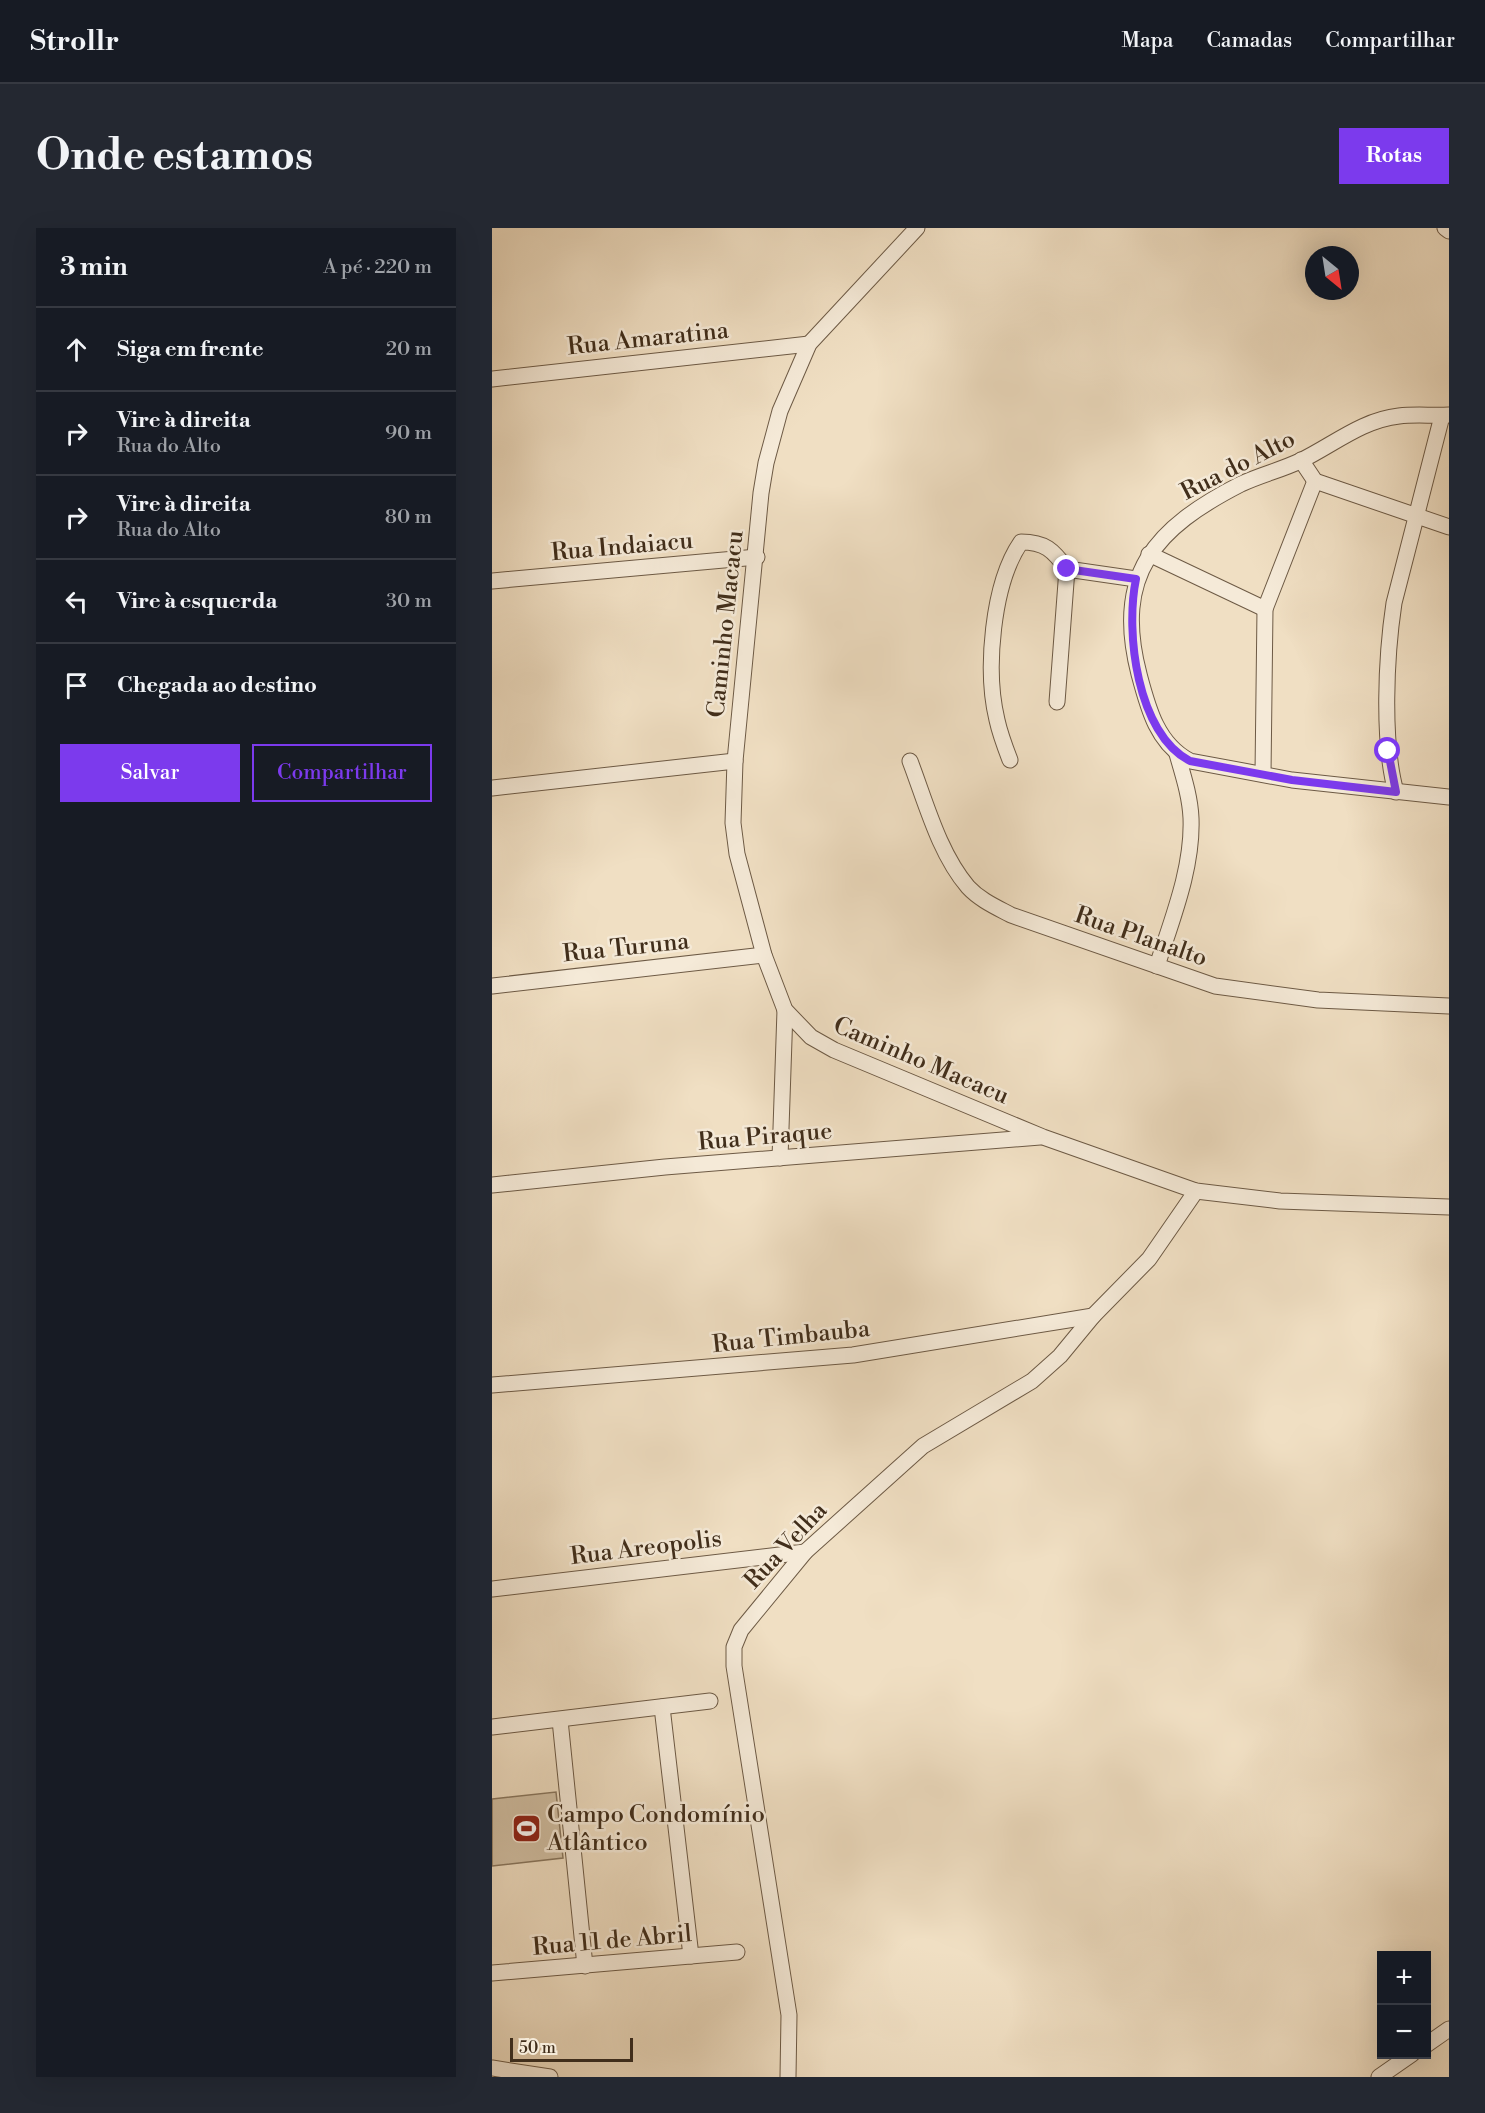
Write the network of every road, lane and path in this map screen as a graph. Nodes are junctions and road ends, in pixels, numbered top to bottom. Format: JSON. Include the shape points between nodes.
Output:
{"nodes":[{"id":1,"x":917,"y":228,"type":"edge"},
{"id":2,"x":1444,"y":228,"type":"edge"},
{"id":3,"x":1449,"y":231,"type":"edge"},
{"id":4,"x":809,"y":344,"type":"junction"},
{"id":5,"x":492,"y":379,"type":"edge"},
{"id":6,"x":1445,"y":416,"type":"edge"},
{"id":7,"x":1301,"y":460,"type":"junction"},
{"id":8,"x":1315,"y":481,"type":"junction"},
{"id":9,"x":1416,"y":517,"type":"junction"},
{"id":10,"x":1449,"y":527,"type":"edge"},
{"id":11,"x":1149,"y":554,"type":"junction"},
{"id":12,"x":757,"y":557,"type":"junction"},
{"id":13,"x":1067,"y":569,"type":"junction"},
{"id":14,"x":1136,"y":579,"type":"junction"},
{"id":15,"x":492,"y":581,"type":"edge"},
{"id":16,"x":1265,"y":609,"type":"junction"},
{"id":17,"x":1057,"y":702,"type":"dead end"},
{"id":18,"x":1177,"y":754,"type":"junction"},
{"id":19,"x":1010,"y":760,"type":"dead end"},
{"id":20,"x":735,"y":761,"type":"junction"},
{"id":21,"x":910,"y":761,"type":"dead end"},
{"id":22,"x":1263,"y":774,"type":"junction"},
{"id":23,"x":492,"y":788,"type":"edge"},
{"id":24,"x":1396,"y":792,"type":"junction"},
{"id":25,"x":1449,"y":797,"type":"edge"},
{"id":26,"x":764,"y":955,"type":"junction"},
{"id":27,"x":1157,"y":966,"type":"junction"},
{"id":28,"x":492,"y":986,"type":"edge"},
{"id":29,"x":1449,"y":1006,"type":"edge"},
{"id":30,"x":785,"y":1010,"type":"junction"},
{"id":31,"x":1043,"y":1137,"type":"junction"},
{"id":32,"x":780,"y":1158,"type":"junction"},
{"id":33,"x":492,"y":1185,"type":"edge"},
{"id":34,"x":1196,"y":1191,"type":"junction"},
{"id":35,"x":1449,"y":1207,"type":"edge"},
{"id":36,"x":1093,"y":1316,"type":"junction"},
{"id":37,"x":492,"y":1385,"type":"edge"},
{"id":38,"x":805,"y":1552,"type":"junction"},
{"id":39,"x":492,"y":1589,"type":"edge"},
{"id":40,"x":710,"y":1701,"type":"dead end"},
{"id":41,"x":662,"y":1707,"type":"junction"},
{"id":42,"x":560,"y":1720,"type":"junction"},
{"id":43,"x":492,"y":1727,"type":"edge"},
{"id":44,"x":737,"y":1952,"type":"dead end"},
{"id":45,"x":691,"y":1956,"type":"junction"},
{"id":46,"x":585,"y":1966,"type":"junction"},
{"id":47,"x":492,"y":1972,"type":"edge"},
{"id":48,"x":1449,"y":2029,"type":"edge"},
{"id":49,"x":1431,"y":2042,"type":"edge"},
{"id":50,"x":1406,"y":2059,"type":"edge"},
{"id":51,"x":492,"y":2068,"type":"edge"},
{"id":52,"x":534,"y":2076,"type":"edge"},
{"id":53,"x":550,"y":2077,"type":"edge"},
{"id":54,"x":789,"y":2077,"type":"edge"},
{"id":55,"x":1379,"y":2077,"type":"edge"}],
"edges":[{"from":1,"to":4,"type":"street","name":"Caminho Macacu"},
{"from":2,"to":3,"type":"street"},
{"from":4,"to":5,"type":"street","name":"Rua Amaratina"},
{"from":4,"to":12,"type":"street","name":"Caminho Macacu","via":[[780,411],[766,463]]},
{"from":6,"to":7,"type":"street","name":"Rua do Alto","via":[[1399,416],[1373,423]]},
{"from":6,"to":9,"type":"street"},
{"from":7,"to":8,"type":"street"},
{"from":7,"to":11,"type":"street","name":"Rua do Alto","via":[[1208,503],[1180,522]]},
{"from":8,"to":9,"type":"street"},
{"from":8,"to":16,"type":"street"},
{"from":9,"to":10,"type":"street"},
{"from":9,"to":24,"type":"street","via":[[1390,630],[1388,751]]},
{"from":11,"to":14,"type":"street","name":"Rua do Alto"},
{"from":11,"to":16,"type":"street"},
{"from":12,"to":15,"type":"street","name":"Rua Indaiacu"},
{"from":12,"to":20,"type":"street","name":"Caminho Macacu"},
{"from":13,"to":14,"type":"street"},
{"from":13,"to":17,"type":"street"},
{"from":13,"to":19,"type":"street","via":[[1053,550],[1040,542],[1021,542],[1009,564],[993,635],[993,693]]},
{"from":14,"to":18,"type":"street","name":"Rua do Alto","via":[[1131,615],[1133,651],[1157,727]]},
{"from":16,"to":22,"type":"street"},
{"from":18,"to":22,"type":"street","via":[[1190,761]]},
{"from":18,"to":27,"type":"street","via":[[1188,797],[1191,841]]},
{"from":20,"to":23,"type":"street"},
{"from":20,"to":26,"type":"street","name":"Caminho Macacu","via":[[733,823],[737,854]]},
{"from":21,"to":27,"type":"street","name":"Rua Planalto","via":[[953,866],[985,901],[1011,915]]},
{"from":22,"to":24,"type":"street"},
{"from":24,"to":25,"type":"street"},
{"from":26,"to":28,"type":"street","name":"Rua Turuna"},
{"from":26,"to":30,"type":"street","name":"Caminho Macacu"},
{"from":27,"to":29,"type":"street","name":"Rua Planalto","via":[[1215,986],[1265,995]]},
{"from":30,"to":31,"type":"street","name":"Caminho Macacu","via":[[811,1037],[834,1050]]},
{"from":30,"to":32,"type":"street"},
{"from":31,"to":32,"type":"street","name":"Rua Piraque"},
{"from":31,"to":34,"type":"street","name":"Caminho Macacu"},
{"from":32,"to":33,"type":"street","name":"Rua Piraque"},
{"from":34,"to":35,"type":"street","name":"Caminho Macacu","via":[[1280,1201]]},
{"from":34,"to":36,"type":"street","name":"Rua Velha","via":[[1149,1259]]},
{"from":36,"to":37,"type":"street","name":"Rua Timbauba","via":[[854,1355]]},
{"from":36,"to":38,"type":"street","name":"Rua Velha","via":[[1060,1356],[1032,1381],[923,1446]]},
{"from":38,"to":39,"type":"street","name":"Rua Areopolis"},
{"from":38,"to":54,"type":"street","name":"Rua Velha","via":[[741,1630],[734,1647],[788,2004]]},
{"from":40,"to":41,"type":"street"},
{"from":41,"to":42,"type":"street"},
{"from":41,"to":45,"type":"street"},
{"from":42,"to":43,"type":"street"},
{"from":42,"to":46,"type":"street"},
{"from":44,"to":45,"type":"street","name":"Rua 11 de Abril"},
{"from":45,"to":46,"type":"street","name":"Rua 11 de Abril"},
{"from":46,"to":47,"type":"street","name":"Rua 11 de Abril"},
{"from":48,"to":49,"type":"street"},
{"from":50,"to":55,"type":"street"},
{"from":51,"to":52,"type":"street"},
{"from":52,"to":53,"type":"street"}]}
